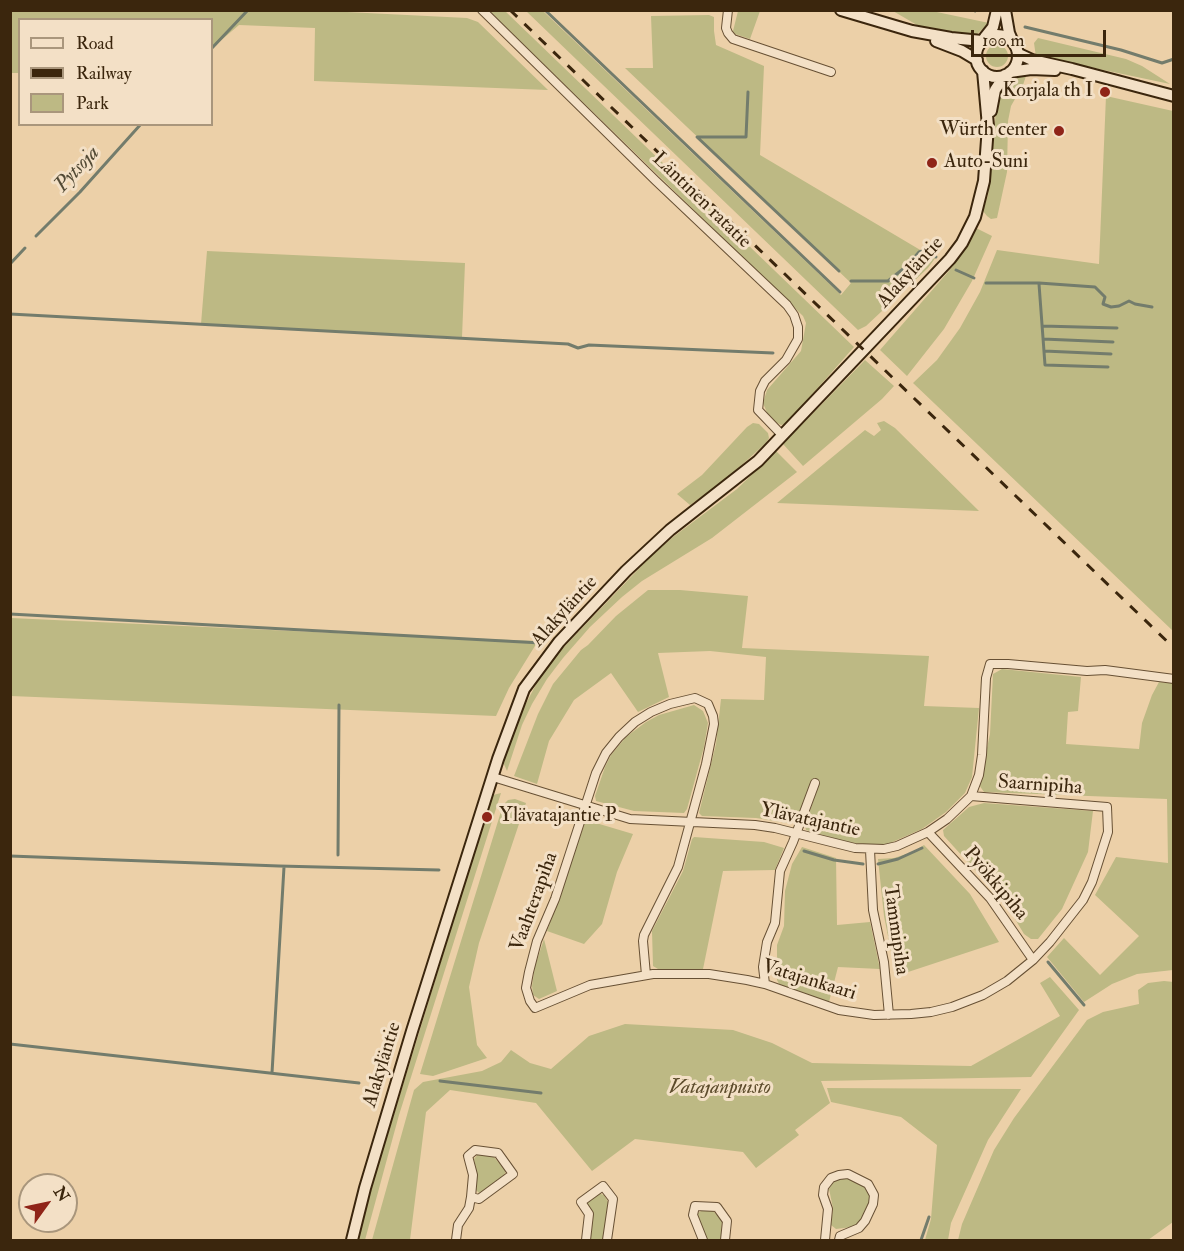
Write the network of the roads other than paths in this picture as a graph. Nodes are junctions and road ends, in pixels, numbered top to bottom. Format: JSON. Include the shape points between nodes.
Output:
{"nodes":[{"id":1,"x":482,"y":10,"type":"edge"},
{"id":2,"x":728,"y":10,"type":"edge"},
{"id":3,"x":841,"y":10,"type":"edge"},
{"id":4,"x":997,"y":10,"type":"edge"},
{"id":5,"x":1005,"y":10,"type":"edge"},
{"id":6,"x":912,"y":31,"type":"junction"},
{"id":7,"x":983,"y":40,"type":"junction"},
{"id":8,"x":1013,"y":41,"type":"junction"},
{"id":9,"x":1018,"y":54,"type":"junction"},
{"id":10,"x":977,"y":60,"type":"junction"},
{"id":11,"x":983,"y":71,"type":"junction"},
{"id":12,"x":831,"y":72,"type":"dead end"},
{"id":13,"x":1082,"y":72,"type":"junction"},
{"id":14,"x":1008,"y":74,"type":"junction"},
{"id":15,"x":1173,"y":96,"type":"edge"},
{"id":16,"x":988,"y":126,"type":"junction"},
{"id":17,"x":782,"y":435,"type":"junction"},
{"id":18,"x":1173,"y":679,"type":"edge"},
{"id":19,"x":494,"y":777,"type":"junction"},
{"id":20,"x":815,"y":783,"type":"dead end"},
{"id":21,"x":971,"y":796,"type":"junction"},
{"id":22,"x":585,"y":806,"type":"junction"},
{"id":23,"x":1107,"y":807,"type":"joint"},
{"id":24,"x":689,"y":822,"type":"junction"},
{"id":25,"x":928,"y":832,"type":"junction"},
{"id":26,"x":796,"y":833,"type":"junction"},
{"id":27,"x":870,"y":850,"type":"junction"},
{"id":28,"x":1033,"y":960,"type":"junction"},
{"id":29,"x":646,"y":975,"type":"junction"},
{"id":30,"x":765,"y":984,"type":"junction"},
{"id":31,"x":535,"y":1008,"type":"joint"},
{"id":32,"x":889,"y":1015,"type":"junction"},
{"id":33,"x":471,"y":1197,"type":"junction"},
{"id":34,"x":826,"y":1237,"type":"edge"},
{"id":35,"x":840,"y":1238,"type":"edge"},
{"id":36,"x":352,"y":1240,"type":"edge"},
{"id":37,"x":456,"y":1240,"type":"edge"},
{"id":38,"x":586,"y":1240,"type":"edge"},
{"id":39,"x":607,"y":1240,"type":"edge"},
{"id":40,"x":703,"y":1240,"type":"edge"},
{"id":41,"x":725,"y":1240,"type":"edge"}],
"edges":[{"from":1,"to":17,"type":"street","name":"Läntinen ratatie","via":[[787,305],[798,327],[798,339],[786,360],[765,381],[758,411]]},
{"from":2,"to":12,"type":"street","via":[[726,28],[733,39]]},
{"from":3,"to":6,"type":"street"},
{"from":4,"to":7,"type":"street","via":[[993,27]]},
{"from":5,"to":8,"type":"street"},
{"from":6,"to":7,"type":"street"},
{"from":6,"to":10,"type":"street"},
{"from":7,"to":8,"type":"street","via":[[995,34]]},
{"from":7,"to":10,"type":"street"},
{"from":8,"to":9,"type":"street"},
{"from":9,"to":13,"type":"street"},
{"from":9,"to":14,"type":"street","via":[[1018,61]]},
{"from":10,"to":11,"type":"street"},
{"from":11,"to":14,"type":"street","via":[[993,76]]},
{"from":11,"to":16,"type":"street","name":"Alakyläntie"},
{"from":13,"to":14,"type":"street","via":[[1031,69]]},
{"from":13,"to":15,"type":"street"},
{"from":14,"to":16,"type":"street","name":"Alakyläntie","via":[[995,90]]},
{"from":16,"to":17,"type":"street","name":"Alakyläntie","via":[[982,194],[962,243],[932,280]]},
{"from":17,"to":19,"type":"street","name":"Alakyläntie","via":[[744,474],[656,542],[559,642],[518,701]]},
{"from":18,"to":21,"type":"street","name":"Ylävatajantie","via":[[1105,669],[990,664],[979,775]]},
{"from":19,"to":22,"type":"street","name":"Ylävatajantie"},
{"from":19,"to":36,"type":"street","name":"Alakyläntie","via":[[377,1145]]},
{"from":20,"to":26,"type":"street"},
{"from":21,"to":23,"type":"street","name":"Saarnipiha"},
{"from":21,"to":25,"type":"street","name":"Ylävatajantie"},
{"from":22,"to":24,"type":"street","name":"Ylävatajantie","via":[[630,819]]},
{"from":22,"to":24,"type":"street","name":"Vaahterapiha","via":[[600,763],[626,729],[661,707],[695,698],[708,704],[714,724]]},
{"from":22,"to":31,"type":"street","name":"Vaahterapiha","via":[[526,981]]},
{"from":23,"to":28,"type":"street","name":"Vatajankaari","via":[[1108,832],[1092,882],[1066,923]]},
{"from":24,"to":26,"type":"street","name":"Ylävatajantie","via":[[755,825]]},
{"from":24,"to":29,"type":"street","name":"Vaahterapiha","via":[[678,867],[644,935]]},
{"from":25,"to":27,"type":"street","name":"Ylävatajantie","via":[[897,846]]},
{"from":25,"to":28,"type":"street","name":"Pyökkipiha","via":[[990,898]]},
{"from":26,"to":27,"type":"street","name":"Ylävatajantie"},
{"from":26,"to":30,"type":"street","via":[[780,871],[775,923],[763,967]]},
{"from":27,"to":32,"type":"street","name":"Tammipiha","via":[[873,910],[885,962]]},
{"from":28,"to":32,"type":"street","name":"Vatajankaari","via":[[1007,981],[972,999],[931,1012]]},
{"from":29,"to":30,"type":"street","name":"Vatajankaari","via":[[709,974]]},
{"from":29,"to":31,"type":"street","name":"Vatajankaari","via":[[590,986]]},
{"from":30,"to":32,"type":"street","name":"Vatajankaari","via":[[839,1010]]},
{"from":33,"to":33,"type":"street","via":[[473,1175],[468,1156],[475,1150],[498,1153],[513,1174],[479,1199]]},
{"from":33,"to":37,"type":"street"},
{"from":34,"to":35,"type":"street"},
{"from":34,"to":35,"type":"street","via":[[828,1209],[824,1187],[831,1178],[848,1174],[873,1188],[873,1204],[859,1228]]},
{"from":38,"to":39,"type":"street","via":[[589,1214],[581,1202],[603,1186],[613,1198]]},
{"from":40,"to":41,"type":"street","via":[[693,1215],[695,1206],[717,1206],[727,1221]]}]}
